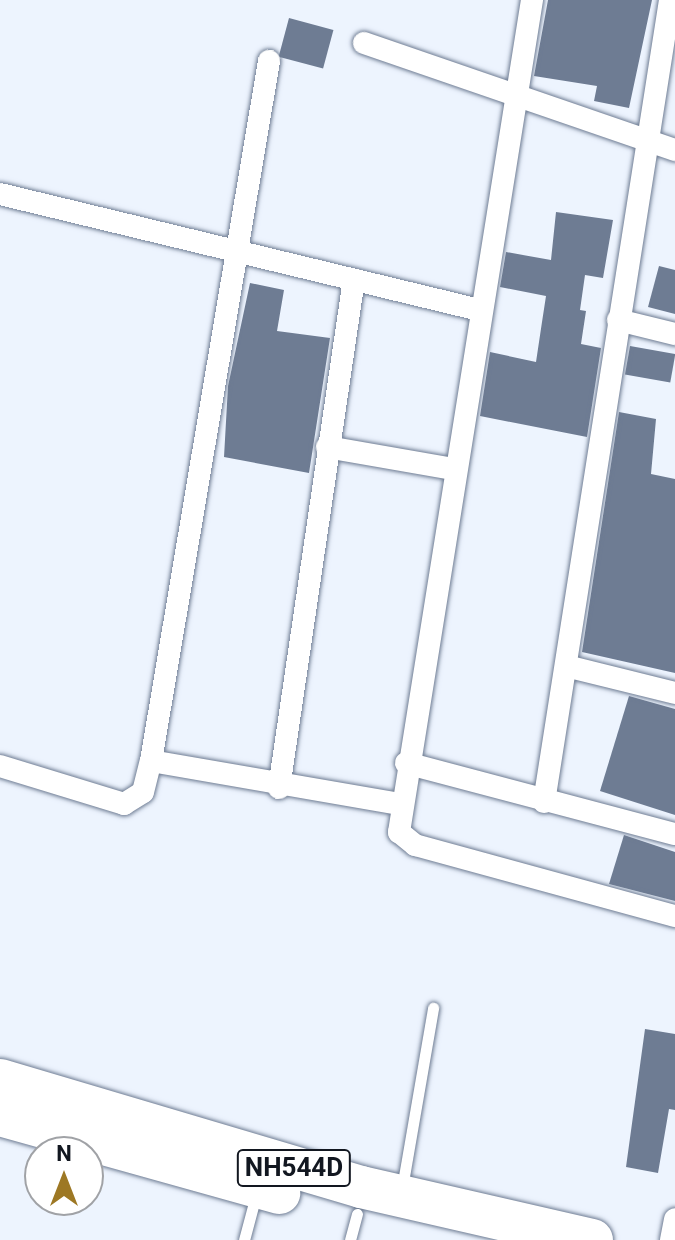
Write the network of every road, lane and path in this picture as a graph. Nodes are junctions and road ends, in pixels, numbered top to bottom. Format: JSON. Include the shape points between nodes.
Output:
{"nodes":[{"id":1,"x":532,"y":0,"type":"edge"},
{"id":2,"x":670,"y":0,"type":"edge"},
{"id":3,"x":669,"y":37,"type":"edge"},
{"id":4,"x":364,"y":43,"type":"dead end"},
{"id":5,"x":269,"y":61,"type":"dead end"},
{"id":6,"x":513,"y":92,"type":"junction"},
{"id":7,"x":647,"y":141,"type":"junction"},
{"id":8,"x":675,"y":150,"type":"edge"},
{"id":9,"x":0,"y":194,"type":"edge"},
{"id":10,"x":238,"y":251,"type":"junction"},
{"id":11,"x":354,"y":279,"type":"junction"},
{"id":12,"x":478,"y":310,"type":"junction"},
{"id":13,"x":618,"y":320,"type":"junction"},
{"id":14,"x":675,"y":334,"type":"edge"},
{"id":15,"x":327,"y":447,"type":"junction"},
{"id":16,"x":453,"y":469,"type":"junction"},
{"id":17,"x":566,"y":666,"type":"junction"},
{"id":18,"x":675,"y":693,"type":"edge"},
{"id":19,"x":151,"y":761,"type":"junction"},
{"id":20,"x":406,"y":763,"type":"junction"},
{"id":21,"x":0,"y":766,"type":"edge"},
{"id":22,"x":279,"y":788,"type":"junction"},
{"id":23,"x":544,"y":802,"type":"junction"},
{"id":24,"x":400,"y":804,"type":"junction"},
{"id":25,"x":675,"y":834,"type":"edge"},
{"id":26,"x":675,"y":916,"type":"edge"},
{"id":27,"x":433,"y":1008,"type":"dead end"},
{"id":28,"x":0,"y":1080,"type":"edge"},
{"id":29,"x":0,"y":1115,"type":"edge"},
{"id":30,"x":258,"y":1187,"type":"junction"},
{"id":31,"x":400,"y":1197,"type":"junction"},
{"id":32,"x":675,"y":1219,"type":"edge"},
{"id":33,"x":354,"y":1227,"type":"edge"},
{"id":34,"x":244,"y":1240,"type":"edge"},
{"id":35,"x":466,"y":1240,"type":"edge"},
{"id":36,"x":592,"y":1240,"type":"edge"},
{"id":37,"x":671,"y":1240,"type":"edge"}],
"edges":[{"from":1,"to":6,"type":"street"},
{"from":2,"to":3,"type":"street"},
{"from":3,"to":7,"type":"street"},
{"from":4,"to":6,"type":"street"},
{"from":5,"to":10,"type":"street"},
{"from":6,"to":7,"type":"street"},
{"from":6,"to":12,"type":"street"},
{"from":7,"to":8,"type":"street"},
{"from":7,"to":13,"type":"street"},
{"from":9,"to":10,"type":"street"},
{"from":10,"to":11,"type":"street"},
{"from":10,"to":19,"type":"street"},
{"from":11,"to":12,"type":"street"},
{"from":11,"to":15,"type":"street"},
{"from":12,"to":16,"type":"street"},
{"from":13,"to":14,"type":"street"},
{"from":13,"to":17,"type":"street"},
{"from":15,"to":16,"type":"street"},
{"from":15,"to":22,"type":"street"},
{"from":16,"to":20,"type":"street"},
{"from":17,"to":18,"type":"street"},
{"from":17,"to":23,"type":"street"},
{"from":19,"to":21,"type":"street","via":[[143,792],[124,804]]},
{"from":19,"to":22,"type":"street"},
{"from":20,"to":23,"type":"street"},
{"from":20,"to":24,"type":"street"},
{"from":22,"to":24,"type":"street"},
{"from":23,"to":25,"type":"street"},
{"from":24,"to":26,"type":"street","via":[[399,832],[415,845]]},
{"from":27,"to":31,"type":"lane"},
{"from":28,"to":31,"type":"highway","number":"NH544D"},
{"from":29,"to":30,"type":"highway","number":"NH544D"},
{"from":30,"to":33,"type":"highway","number":"NH544D"},
{"from":30,"to":34,"type":"lane"},
{"from":31,"to":36,"type":"highway","number":"NH544D"},
{"from":32,"to":37,"type":"street"},
{"from":33,"to":35,"type":"highway","number":"NH544D"}]}
